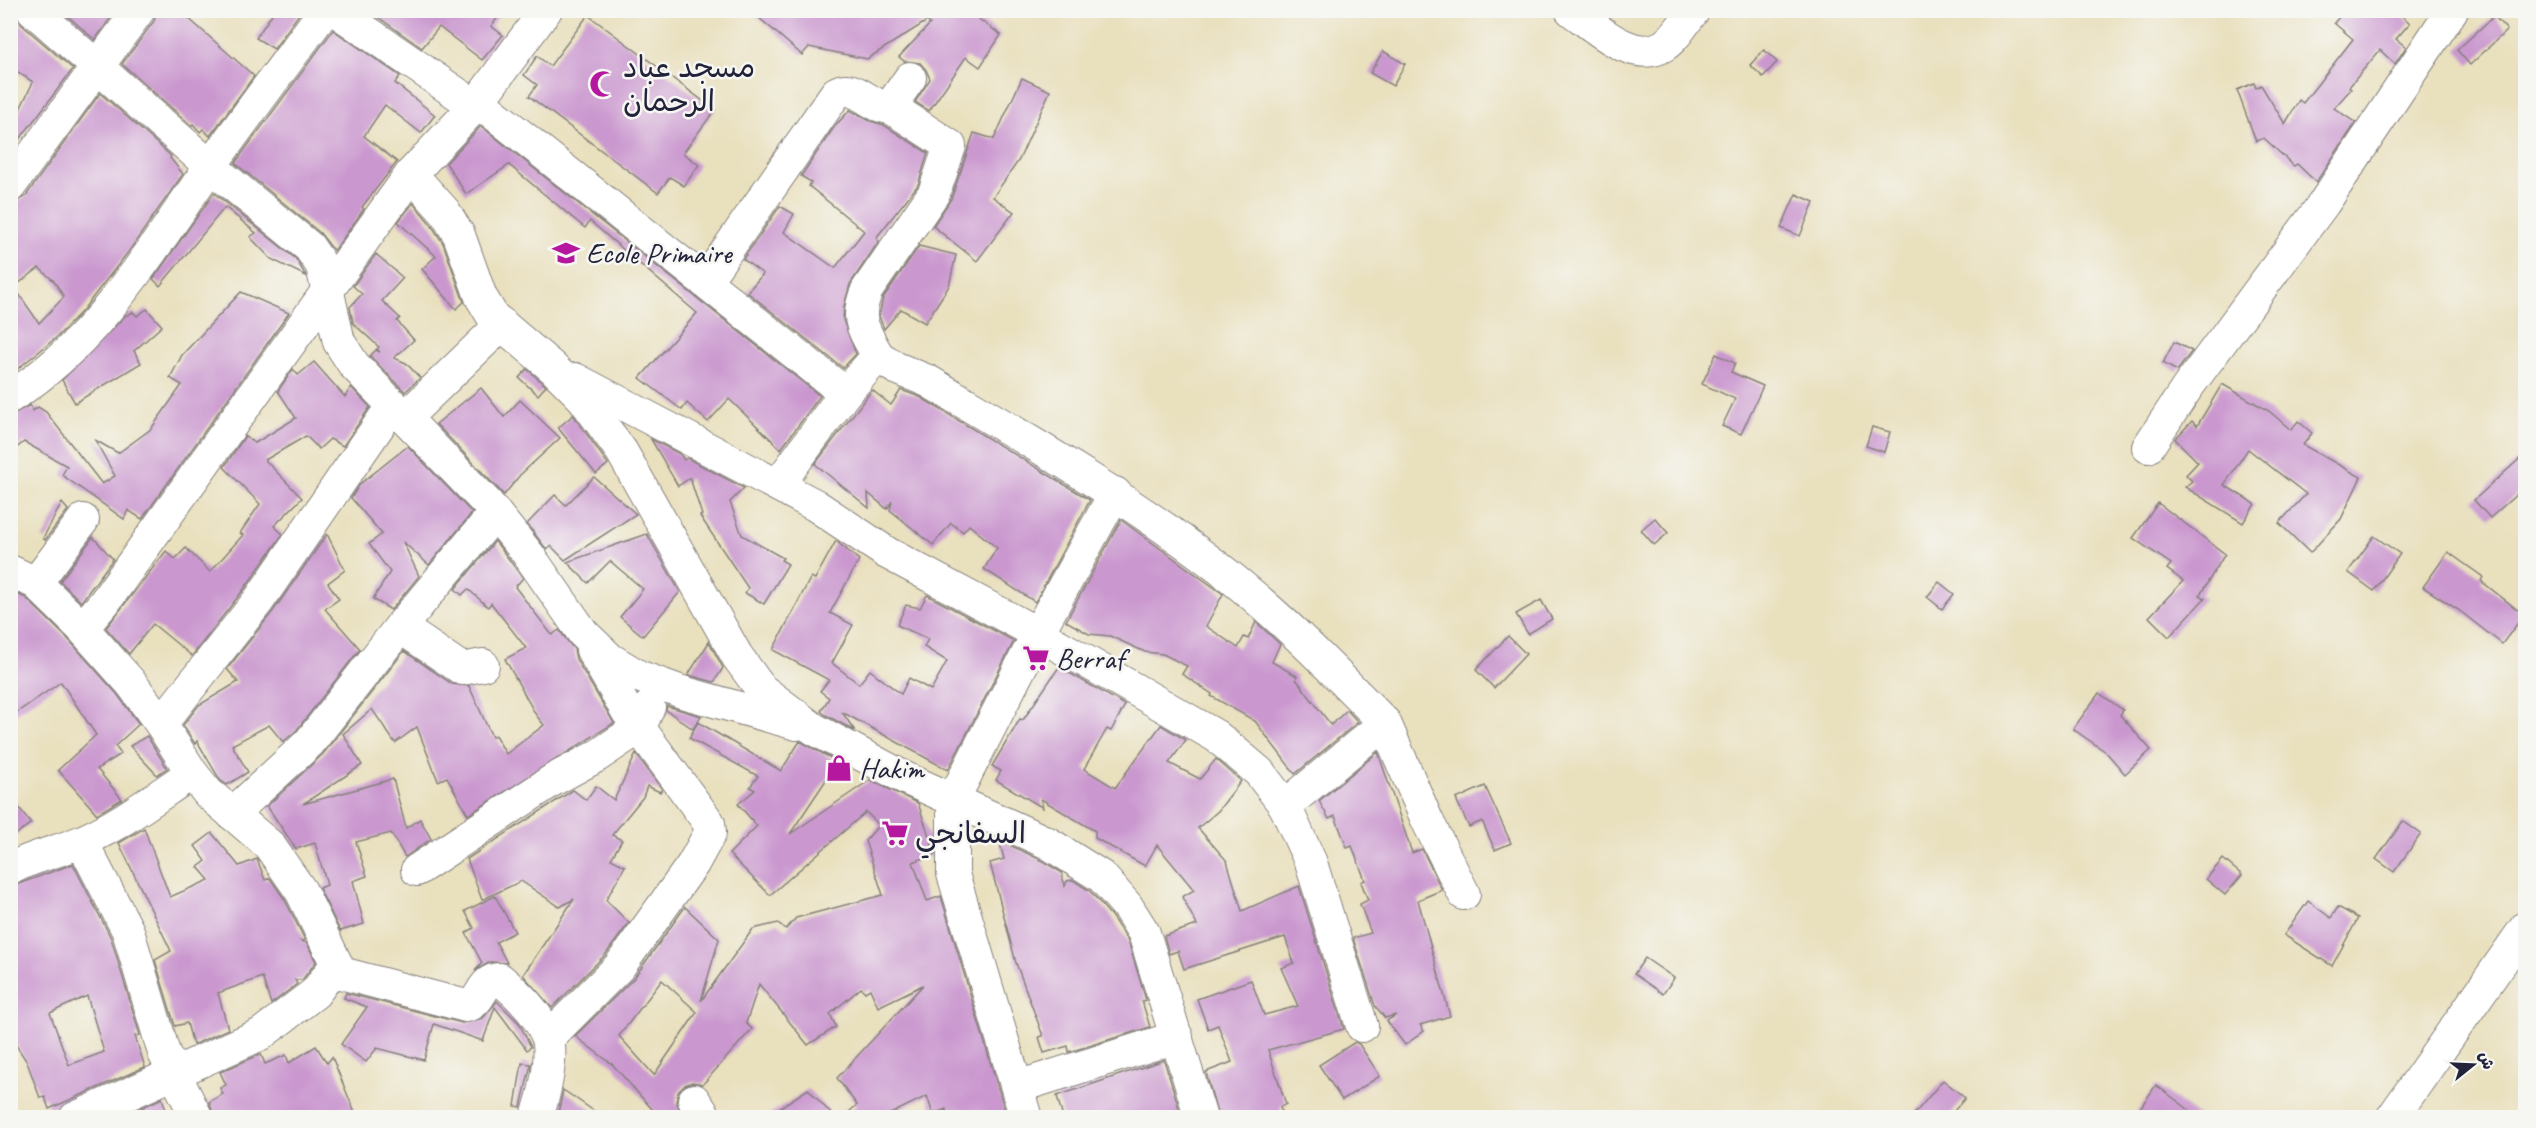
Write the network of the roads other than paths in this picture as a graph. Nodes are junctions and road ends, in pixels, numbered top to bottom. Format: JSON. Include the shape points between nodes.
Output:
{"nodes":[{"id":1,"x":33,"y":10,"type":"edge"},
{"id":2,"x":139,"y":10,"type":"edge"},
{"id":3,"x":325,"y":10,"type":"edge"},
{"id":4,"x":335,"y":10,"type":"edge"},
{"id":5,"x":1571,"y":10,"type":"edge"},
{"id":6,"x":1694,"y":10,"type":"edge"},
{"id":7,"x":2452,"y":10,"type":"edge"},
{"id":8,"x":534,"y":15,"type":"edge"},
{"id":9,"x":98,"y":65,"type":"junction"},
{"id":10,"x":910,"y":78,"type":"dead end"},
{"id":11,"x":475,"y":106,"type":"junction"},
{"id":12,"x":890,"y":107,"type":"junction"},
{"id":13,"x":211,"y":167,"type":"junction"},
{"id":14,"x":411,"y":174,"type":"junction"},
{"id":15,"x":10,"y":186,"type":"edge"},
{"id":16,"x":705,"y":282,"type":"junction"},
{"id":17,"x":325,"y":303,"type":"junction"},
{"id":18,"x":502,"y":324,"type":"junction"},
{"id":19,"x":878,"y":356,"type":"junction"},
{"id":20,"x":553,"y":368,"type":"junction"},
{"id":21,"x":845,"y":393,"type":"junction"},
{"id":22,"x":10,"y":397,"type":"edge"},
{"id":23,"x":399,"y":411,"type":"junction"},
{"id":24,"x":2148,"y":447,"type":"dead end"},
{"id":25,"x":778,"y":485,"type":"junction"},
{"id":26,"x":1115,"y":494,"type":"junction"},
{"id":27,"x":495,"y":513,"type":"junction"},
{"id":28,"x":83,"y":520,"type":"dead end"},
{"id":29,"x":23,"y":577,"type":"edge"},
{"id":30,"x":574,"y":621,"type":"junction"},
{"id":31,"x":400,"y":627,"type":"junction"},
{"id":32,"x":82,"y":628,"type":"junction"},
{"id":33,"x":1038,"y":633,"type":"junction"},
{"id":34,"x":483,"y":665,"type":"dead end"},
{"id":35,"x":659,"y":684,"type":"junction"},
{"id":36,"x":161,"y":723,"type":"junction"},
{"id":37,"x":1385,"y":723,"type":"junction"},
{"id":38,"x":640,"y":727,"type":"junction"},
{"id":39,"x":814,"y":729,"type":"junction"},
{"id":40,"x":192,"y":773,"type":"junction"},
{"id":41,"x":953,"y":800,"type":"junction"},
{"id":42,"x":1285,"y":806,"type":"junction"},
{"id":43,"x":232,"y":814,"type":"junction"},
{"id":44,"x":82,"y":842,"type":"junction"},
{"id":45,"x":10,"y":869,"type":"edge"},
{"id":46,"x":417,"y":870,"type":"dead end"},
{"id":47,"x":1464,"y":894,"type":"dead end"},
{"id":48,"x":2526,"y":927,"type":"edge"},
{"id":49,"x":336,"y":965,"type":"junction"},
{"id":50,"x":1362,"y":1026,"type":"dead end"},
{"id":51,"x":1177,"y":1037,"type":"junction"},
{"id":52,"x":548,"y":1038,"type":"junction"},
{"id":53,"x":174,"y":1073,"type":"junction"},
{"id":54,"x":1017,"y":1087,"type":"junction"},
{"id":55,"x":75,"y":1118,"type":"edge"},
{"id":56,"x":197,"y":1118,"type":"edge"},
{"id":57,"x":536,"y":1118,"type":"edge"},
{"id":58,"x":1026,"y":1118,"type":"edge"},
{"id":59,"x":1200,"y":1118,"type":"edge"},
{"id":60,"x":2392,"y":1118,"type":"edge"}],
"edges":[{"from":1,"to":9,"type":"street"},
{"from":2,"to":9,"type":"street"},
{"from":3,"to":13,"type":"street"},
{"from":4,"to":11,"type":"street"},
{"from":5,"to":6,"type":"street","via":[[1637,51],[1665,45]]},
{"from":7,"to":24,"type":"street","via":[[2324,203]]},
{"from":8,"to":11,"type":"street"},
{"from":9,"to":13,"type":"street"},
{"from":9,"to":15,"type":"street"},
{"from":10,"to":12,"type":"street"},
{"from":11,"to":14,"type":"street"},
{"from":11,"to":16,"type":"street","via":[[489,110]]},
{"from":12,"to":16,"type":"street","via":[[879,106],[851,90],[836,93]]},
{"from":12,"to":19,"type":"street","via":[[950,146],[933,193],[860,306],[861,323]]},
{"from":13,"to":17,"type":"street","via":[[309,247],[322,266]]},
{"from":13,"to":22,"type":"street","via":[[143,264],[90,329],[37,380]]},
{"from":14,"to":17,"type":"street"},
{"from":14,"to":18,"type":"street","via":[[455,227],[481,297]]},
{"from":16,"to":21,"type":"street"},
{"from":17,"to":23,"type":"street","via":[[339,342],[354,364]]},
{"from":17,"to":32,"type":"street"},
{"from":18,"to":20,"type":"street"},
{"from":18,"to":23,"type":"street"},
{"from":19,"to":21,"type":"street"},
{"from":19,"to":26,"type":"street","via":[[928,381]]},
{"from":20,"to":25,"type":"street"},
{"from":20,"to":39,"type":"street","via":[[583,398],[622,452],[737,656],[761,689]]},
{"from":21,"to":25,"type":"street"},
{"from":23,"to":27,"type":"street"},
{"from":23,"to":36,"type":"street","via":[[260,600]]},
{"from":25,"to":33,"type":"street","via":[[887,553]]},
{"from":26,"to":33,"type":"street"},
{"from":26,"to":37,"type":"street","via":[[1216,566],[1276,616]]},
{"from":27,"to":30,"type":"street"},
{"from":27,"to":31,"type":"street"},
{"from":28,"to":29,"type":"street"},
{"from":29,"to":32,"type":"street"},
{"from":30,"to":35,"type":"street","via":[[610,659]]},
{"from":30,"to":38,"type":"street"},
{"from":31,"to":34,"type":"street","via":[[462,669]]},
{"from":31,"to":43,"type":"street","via":[[309,743]]},
{"from":32,"to":36,"type":"street"},
{"from":33,"to":41,"type":"street"},
{"from":33,"to":42,"type":"street","via":[[1216,736],[1259,772]]},
{"from":35,"to":38,"type":"street"},
{"from":35,"to":39,"type":"street"},
{"from":36,"to":40,"type":"street"},
{"from":37,"to":42,"type":"street"},
{"from":37,"to":47,"type":"street"},
{"from":38,"to":46,"type":"street"},
{"from":38,"to":52,"type":"street","via":[[709,823],[710,833],[693,864],[618,967]]},
{"from":39,"to":41,"type":"street"},
{"from":40,"to":43,"type":"street"},
{"from":40,"to":44,"type":"street"},
{"from":41,"to":51,"type":"street","via":[[1048,843],[1102,877],[1144,933]]},
{"from":41,"to":54,"type":"street","via":[[953,873]]},
{"from":42,"to":50,"type":"street","via":[[1311,863]]},
{"from":43,"to":49,"type":"street","via":[[268,845],[292,877]]},
{"from":44,"to":45,"type":"street","via":[[28,858]]},
{"from":44,"to":53,"type":"street","via":[[128,931],[164,1053]]},
{"from":48,"to":60,"type":"street"},
{"from":49,"to":52,"type":"street","via":[[349,977],[466,1006],[475,1002],[486,983],[500,979],[529,1007]]},
{"from":49,"to":53,"type":"street","via":[[315,993],[261,1034]]},
{"from":51,"to":54,"type":"street"},
{"from":51,"to":59,"type":"street"},
{"from":52,"to":57,"type":"street","via":[[544,1095]]},
{"from":53,"to":55,"type":"street"},
{"from":53,"to":56,"type":"street"},
{"from":54,"to":58,"type":"street"}]}
